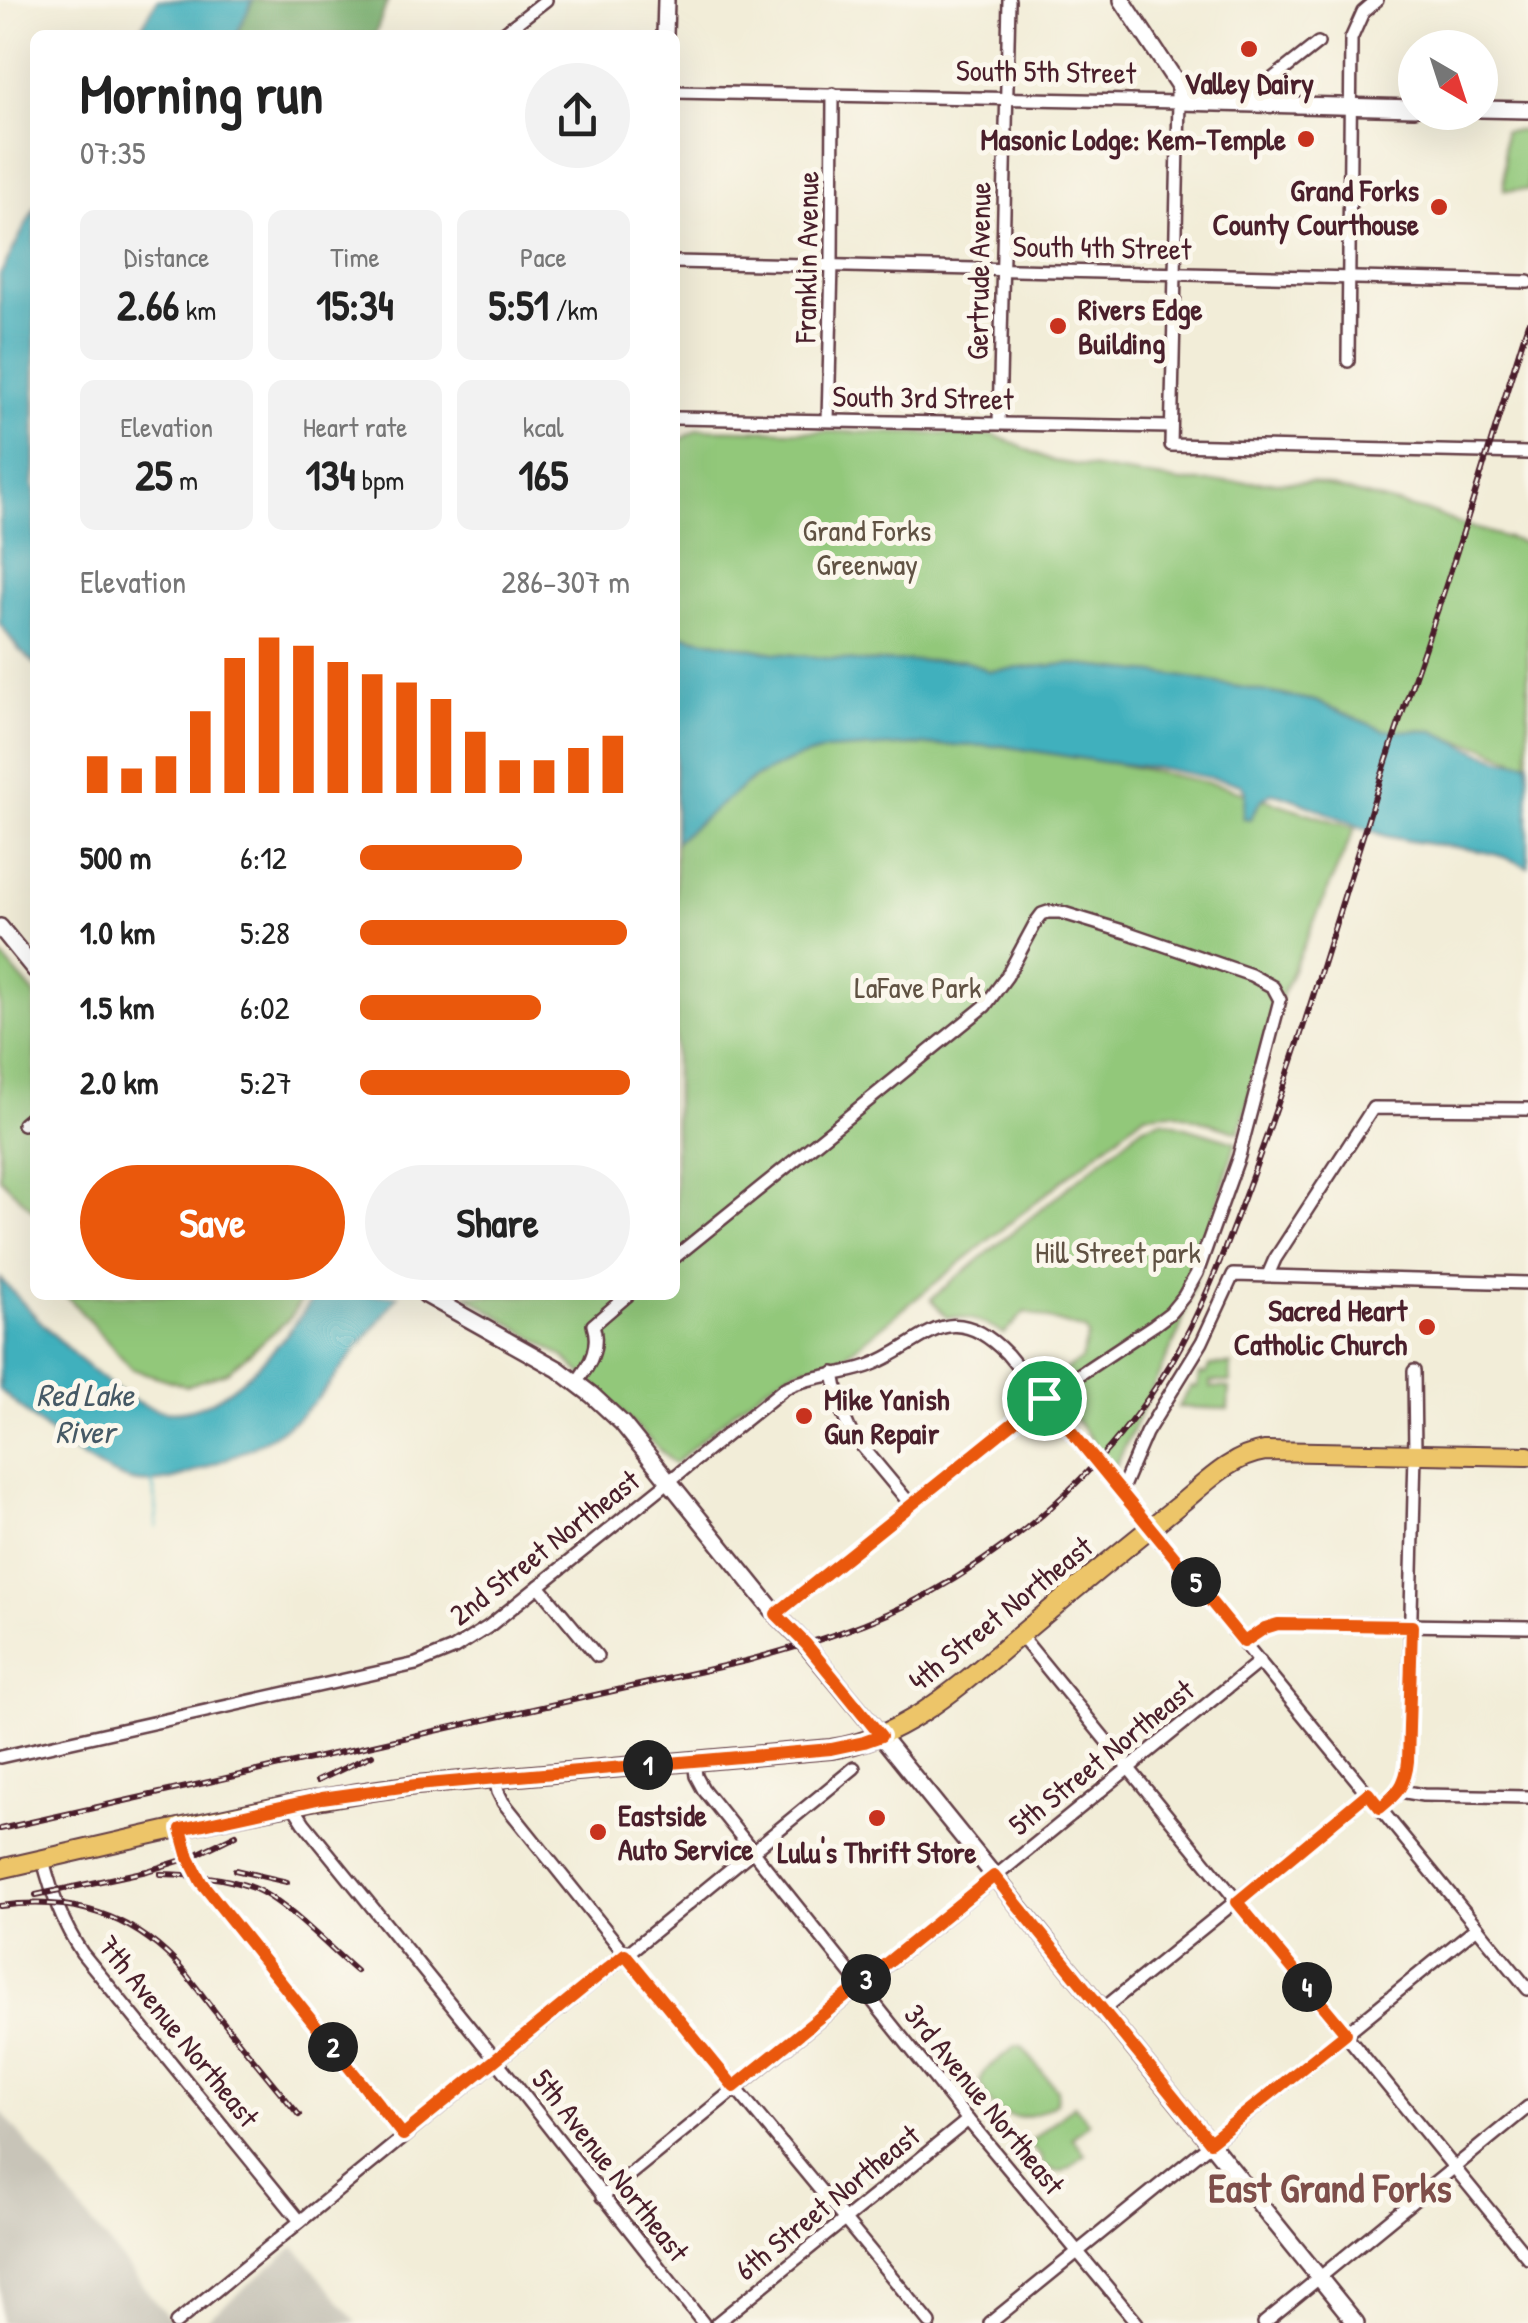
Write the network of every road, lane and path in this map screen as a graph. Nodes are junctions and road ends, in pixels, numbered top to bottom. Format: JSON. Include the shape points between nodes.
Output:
{"nodes":[{"id":1,"x":546,"y":0,"type":"edge"},
{"id":2,"x":666,"y":0,"type":"edge"},
{"id":3,"x":1009,"y":0,"type":"edge"},
{"id":4,"x":1122,"y":0,"type":"edge"},
{"id":5,"x":1353,"y":0,"type":"edge"},
{"id":6,"x":1377,"y":0,"type":"edge"},
{"id":7,"x":1363,"y":12,"type":"junction"},
{"id":8,"x":507,"y":30,"type":"edge"},
{"id":9,"x":665,"y":30,"type":"edge"},
{"id":10,"x":1318,"y":43,"type":"dead end"},
{"id":11,"x":680,"y":92,"type":"edge"},
{"id":12,"x":833,"y":94,"type":"junction"},
{"id":13,"x":1006,"y":98,"type":"junction"},
{"id":14,"x":1179,"y":102,"type":"junction"},
{"id":15,"x":1242,"y":103,"type":"junction"},
{"id":16,"x":1350,"y":106,"type":"junction"},
{"id":17,"x":1398,"y":107,"type":"edge"},
{"id":18,"x":1498,"y":109,"type":"edge"},
{"id":19,"x":1528,"y":110,"type":"edge"},
{"id":20,"x":680,"y":262,"type":"edge"},
{"id":21,"x":832,"y":264,"type":"junction"},
{"id":22,"x":1004,"y":270,"type":"junction"},
{"id":23,"x":1175,"y":273,"type":"junction"},
{"id":24,"x":1349,"y":278,"type":"junction"},
{"id":25,"x":1528,"y":282,"type":"edge"},
{"id":26,"x":1348,"y":361,"type":"dead end"},
{"id":27,"x":680,"y":418,"type":"edge"},
{"id":28,"x":828,"y":420,"type":"junction"},
{"id":29,"x":999,"y":423,"type":"junction"},
{"id":30,"x":1170,"y":427,"type":"junction"},
{"id":31,"x":1528,"y":453,"type":"edge"},
{"id":32,"x":0,"y":927,"type":"edge"},
{"id":33,"x":30,"y":963,"type":"edge"},
{"id":34,"x":1528,"y":1109,"type":"edge"},
{"id":35,"x":30,"y":1118,"type":"edge"},
{"id":36,"x":23,"y":1124,"type":"dead end"},
{"id":37,"x":680,"y":1253,"type":"edge"},
{"id":38,"x":1268,"y":1275,"type":"junction"},
{"id":39,"x":1528,"y":1283,"type":"edge"},
{"id":40,"x":435,"y":1300,"type":"edge"},
{"id":41,"x":622,"y":1300,"type":"edge"},
{"id":42,"x":1414,"y":1371,"type":"dead end"},
{"id":43,"x":834,"y":1373,"type":"junction"},
{"id":44,"x":576,"y":1382,"type":"junction"},
{"id":45,"x":1044,"y":1398,"type":"junction"},
{"id":46,"x":1415,"y":1453,"type":"junction"},
{"id":47,"x":1528,"y":1456,"type":"edge"},
{"id":48,"x":670,"y":1480,"type":"junction"},
{"id":49,"x":1121,"y":1491,"type":"junction"},
{"id":50,"x":911,"y":1506,"type":"junction"},
{"id":51,"x":1150,"y":1528,"type":"junction"},
{"id":52,"x":540,"y":1586,"type":"junction"},
{"id":53,"x":776,"y":1614,"type":"junction"},
{"id":54,"x":1412,"y":1626,"type":"junction"},
{"id":55,"x":1528,"y":1627,"type":"edge"},
{"id":56,"x":1020,"y":1635,"type":"junction"},
{"id":57,"x":1244,"y":1642,"type":"junction"},
{"id":58,"x":597,"y":1656,"type":"dead end"},
{"id":59,"x":1260,"y":1661,"type":"junction"},
{"id":60,"x":881,"y":1736,"type":"junction"},
{"id":61,"x":0,"y":1756,"type":"edge"},
{"id":62,"x":694,"y":1761,"type":"junction"},
{"id":63,"x":854,"y":1768,"type":"dead end"},
{"id":64,"x":1128,"y":1768,"type":"junction"},
{"id":65,"x":495,"y":1778,"type":"junction"},
{"id":66,"x":1400,"y":1791,"type":"junction"},
{"id":67,"x":1368,"y":1793,"type":"junction"},
{"id":68,"x":1528,"y":1797,"type":"edge"},
{"id":69,"x":296,"y":1803,"type":"junction"},
{"id":70,"x":1380,"y":1808,"type":"junction"},
{"id":71,"x":181,"y":1829,"type":"junction"},
{"id":72,"x":752,"y":1851,"type":"junction"},
{"id":73,"x":43,"y":1860,"type":"junction"},
{"id":74,"x":0,"y":1869,"type":"edge"},
{"id":75,"x":994,"y":1876,"type":"junction"},
{"id":76,"x":1237,"y":1902,"type":"junction"},
{"id":77,"x":1476,"y":1927,"type":"junction"},
{"id":78,"x":625,"y":1954,"type":"junction"},
{"id":79,"x":859,"y":1985,"type":"junction"},
{"id":80,"x":1528,"y":1989,"type":"edge"},
{"id":81,"x":1103,"y":2009,"type":"junction"},
{"id":82,"x":1346,"y":2033,"type":"junction"},
{"id":83,"x":496,"y":2060,"type":"junction"},
{"id":84,"x":734,"y":2087,"type":"junction"},
{"id":85,"x":1528,"y":2107,"type":"edge"},
{"id":86,"x":968,"y":2120,"type":"junction"},
{"id":87,"x":403,"y":2135,"type":"junction"},
{"id":88,"x":1210,"y":2142,"type":"junction"},
{"id":89,"x":1453,"y":2168,"type":"junction"},
{"id":90,"x":602,"y":2196,"type":"junction"},
{"id":91,"x":300,"y":2220,"type":"junction"},
{"id":92,"x":844,"y":2220,"type":"junction"},
{"id":93,"x":1078,"y":2250,"type":"junction"},
{"id":94,"x":1528,"y":2258,"type":"edge"},
{"id":95,"x":1319,"y":2278,"type":"junction"},
{"id":96,"x":176,"y":2323,"type":"edge"},
{"id":97,"x":703,"y":2323,"type":"edge"},
{"id":98,"x":717,"y":2323,"type":"edge"},
{"id":99,"x":930,"y":2323,"type":"edge"},
{"id":100,"x":990,"y":2323,"type":"edge"},
{"id":101,"x":1136,"y":2323,"type":"edge"},
{"id":102,"x":1264,"y":2323,"type":"edge"},
{"id":103,"x":1356,"y":2323,"type":"edge"}],
"edges":[{"from":1,"to":8,"type":"street"},
{"from":2,"to":9,"type":"street"},
{"from":3,"to":13,"type":"street","name":"Gertrude Avenue"},
{"from":4,"to":14,"type":"street","via":[[1179,86]]},
{"from":5,"to":7,"type":"street"},
{"from":6,"to":7,"type":"street"},
{"from":7,"to":16,"type":"street","via":[[1351,39]]},
{"from":10,"to":15,"type":"street"},
{"from":11,"to":12,"type":"street","name":"South 5th Street"},
{"from":12,"to":13,"type":"street","name":"South 5th Street"},
{"from":12,"to":21,"type":"street","name":"Franklin Avenue"},
{"from":13,"to":14,"type":"street","name":"South 5th Street"},
{"from":13,"to":22,"type":"street","name":"Gertrude Avenue"},
{"from":14,"to":15,"type":"street","name":"South 5th Street"},
{"from":14,"to":23,"type":"street"},
{"from":15,"to":16,"type":"street","name":"South 5th Street"},
{"from":16,"to":17,"type":"street","name":"South 5th Street"},
{"from":16,"to":24,"type":"street"},
{"from":18,"to":19,"type":"street"},
{"from":20,"to":21,"type":"street","name":"South 4th Street"},
{"from":21,"to":22,"type":"street","name":"South 4th Street"},
{"from":21,"to":28,"type":"street","name":"Franklin Avenue"},
{"from":22,"to":23,"type":"street","name":"South 4th Street"},
{"from":22,"to":29,"type":"street","name":"Gertrude Avenue"},
{"from":23,"to":24,"type":"street","name":"South 4th Street"},
{"from":23,"to":30,"type":"street"},
{"from":24,"to":25,"type":"street","name":"South 4th Street"},
{"from":24,"to":26,"type":"street"},
{"from":27,"to":28,"type":"street","name":"South 3rd Street"},
{"from":28,"to":29,"type":"street","name":"South 3rd Street"},
{"from":29,"to":30,"type":"street","name":"South 3rd Street"},
{"from":30,"to":31,"type":"street","via":[[1171,445]]},
{"from":32,"to":33,"type":"street"},
{"from":34,"to":38,"type":"street","via":[[1376,1107]]},
{"from":35,"to":36,"type":"street"},
{"from":37,"to":45,"type":"street","via":[[985,1006],[1042,914],[1060,912],[1251,975],[1273,987],[1280,1004],[1239,1156],[1197,1273],[1154,1326]]},
{"from":38,"to":39,"type":"street"},
{"from":38,"to":49,"type":"street","via":[[1232,1275]]},
{"from":40,"to":44,"type":"street"},
{"from":41,"to":44,"type":"street","via":[[593,1325],[593,1354]]},
{"from":42,"to":46,"type":"street"},
{"from":43,"to":45,"type":"street","name":"2nd Street Northeast","via":[[877,1362],[936,1329],[964,1328],[997,1343]]},
{"from":43,"to":48,"type":"street","name":"2nd Street Northeast","via":[[784,1388]]},
{"from":43,"to":50,"type":"street","via":[[851,1432]]},
{"from":44,"to":48,"type":"street"},
{"from":45,"to":49,"type":"street"},
{"from":45,"to":50,"type":"street"},
{"from":46,"to":47,"type":"main road","name":"4th Street Northeast"},
{"from":46,"to":51,"type":"main road","name":"4th Street Northeast","via":[[1252,1453]]},
{"from":46,"to":54,"type":"street"},
{"from":48,"to":52,"type":"street","name":"2nd Street Northeast"},
{"from":48,"to":53,"type":"street"},
{"from":49,"to":51,"type":"street"},
{"from":50,"to":53,"type":"street"},
{"from":51,"to":56,"type":"main road","name":"4th Street Northeast"},
{"from":51,"to":57,"type":"street"},
{"from":52,"to":58,"type":"street"},
{"from":52,"to":61,"type":"street","name":"2nd Street Northeast","via":[[472,1638],[416,1664]]},
{"from":53,"to":60,"type":"street"},
{"from":54,"to":55,"type":"street"},
{"from":54,"to":57,"type":"street","via":[[1278,1624]]},
{"from":54,"to":66,"type":"street","via":[[1408,1761]]},
{"from":56,"to":60,"type":"main road","name":"4th Street Northeast"},
{"from":56,"to":64,"type":"street"},
{"from":57,"to":59,"type":"street"},
{"from":59,"to":64,"type":"street","name":"5th Street Northeast"},
{"from":59,"to":67,"type":"street"},
{"from":60,"to":62,"type":"main road","name":"4th Street Northeast","via":[[831,1749]]},
{"from":60,"to":75,"type":"street"},
{"from":62,"to":65,"type":"main road","name":"4th Street Northeast"},
{"from":62,"to":72,"type":"street","name":"3rd Avenue Northeast","via":[[703,1789]]},
{"from":63,"to":72,"type":"street"},
{"from":64,"to":75,"type":"street","name":"5th Street Northeast"},
{"from":64,"to":76,"type":"street"},
{"from":65,"to":69,"type":"main road","name":"4th Street Northeast"},
{"from":65,"to":78,"type":"street","via":[[503,1802]]},
{"from":66,"to":68,"type":"street"},
{"from":66,"to":70,"type":"street"},
{"from":67,"to":70,"type":"street"},
{"from":67,"to":76,"type":"street"},
{"from":69,"to":71,"type":"main road","name":"4th Street Northeast"},
{"from":69,"to":83,"type":"street","name":"5th Avenue Northeast","via":[[304,1822]]},
{"from":70,"to":77,"type":"street"},
{"from":71,"to":73,"type":"main road","name":"4th Street Northeast"},
{"from":71,"to":87,"type":"street","via":[[201,1882]]},
{"from":72,"to":78,"type":"street"},
{"from":72,"to":79,"type":"street","name":"3rd Avenue Northeast"},
{"from":73,"to":74,"type":"main road","name":"4th Street Northeast"},
{"from":73,"to":91,"type":"street","name":"7th Avenue Northeast","via":[[60,1915],[82,1953]]},
{"from":75,"to":79,"type":"street","name":"5th Street Northeast"},
{"from":75,"to":81,"type":"street"},
{"from":76,"to":81,"type":"street"},
{"from":76,"to":82,"type":"street"},
{"from":77,"to":80,"type":"street"},
{"from":77,"to":82,"type":"street"},
{"from":78,"to":83,"type":"street"},
{"from":78,"to":84,"type":"street"},
{"from":79,"to":84,"type":"street","name":"5th Street Northeast"},
{"from":79,"to":86,"type":"street","name":"3rd Avenue Northeast"},
{"from":81,"to":88,"type":"street"},
{"from":82,"to":88,"type":"street"},
{"from":82,"to":89,"type":"street"},
{"from":83,"to":87,"type":"street"},
{"from":83,"to":90,"type":"street","name":"5th Avenue Northeast"},
{"from":84,"to":90,"type":"street","name":"5th Street Northeast"},
{"from":84,"to":92,"type":"street"},
{"from":85,"to":89,"type":"street"},
{"from":86,"to":92,"type":"street","name":"6th Street Northeast"},
{"from":86,"to":93,"type":"street","name":"3rd Avenue Northeast"},
{"from":87,"to":91,"type":"street"},
{"from":88,"to":93,"type":"street"},
{"from":88,"to":95,"type":"street"},
{"from":89,"to":94,"type":"street"},
{"from":89,"to":95,"type":"street"},
{"from":90,"to":97,"type":"street","name":"5th Avenue Northeast"},
{"from":91,"to":96,"type":"street"},
{"from":92,"to":98,"type":"street","name":"6th Street Northeast"},
{"from":92,"to":99,"type":"street"},
{"from":93,"to":100,"type":"street"},
{"from":93,"to":101,"type":"street","name":"3rd Avenue Northeast"},
{"from":95,"to":102,"type":"street"},
{"from":95,"to":103,"type":"street"}]}
